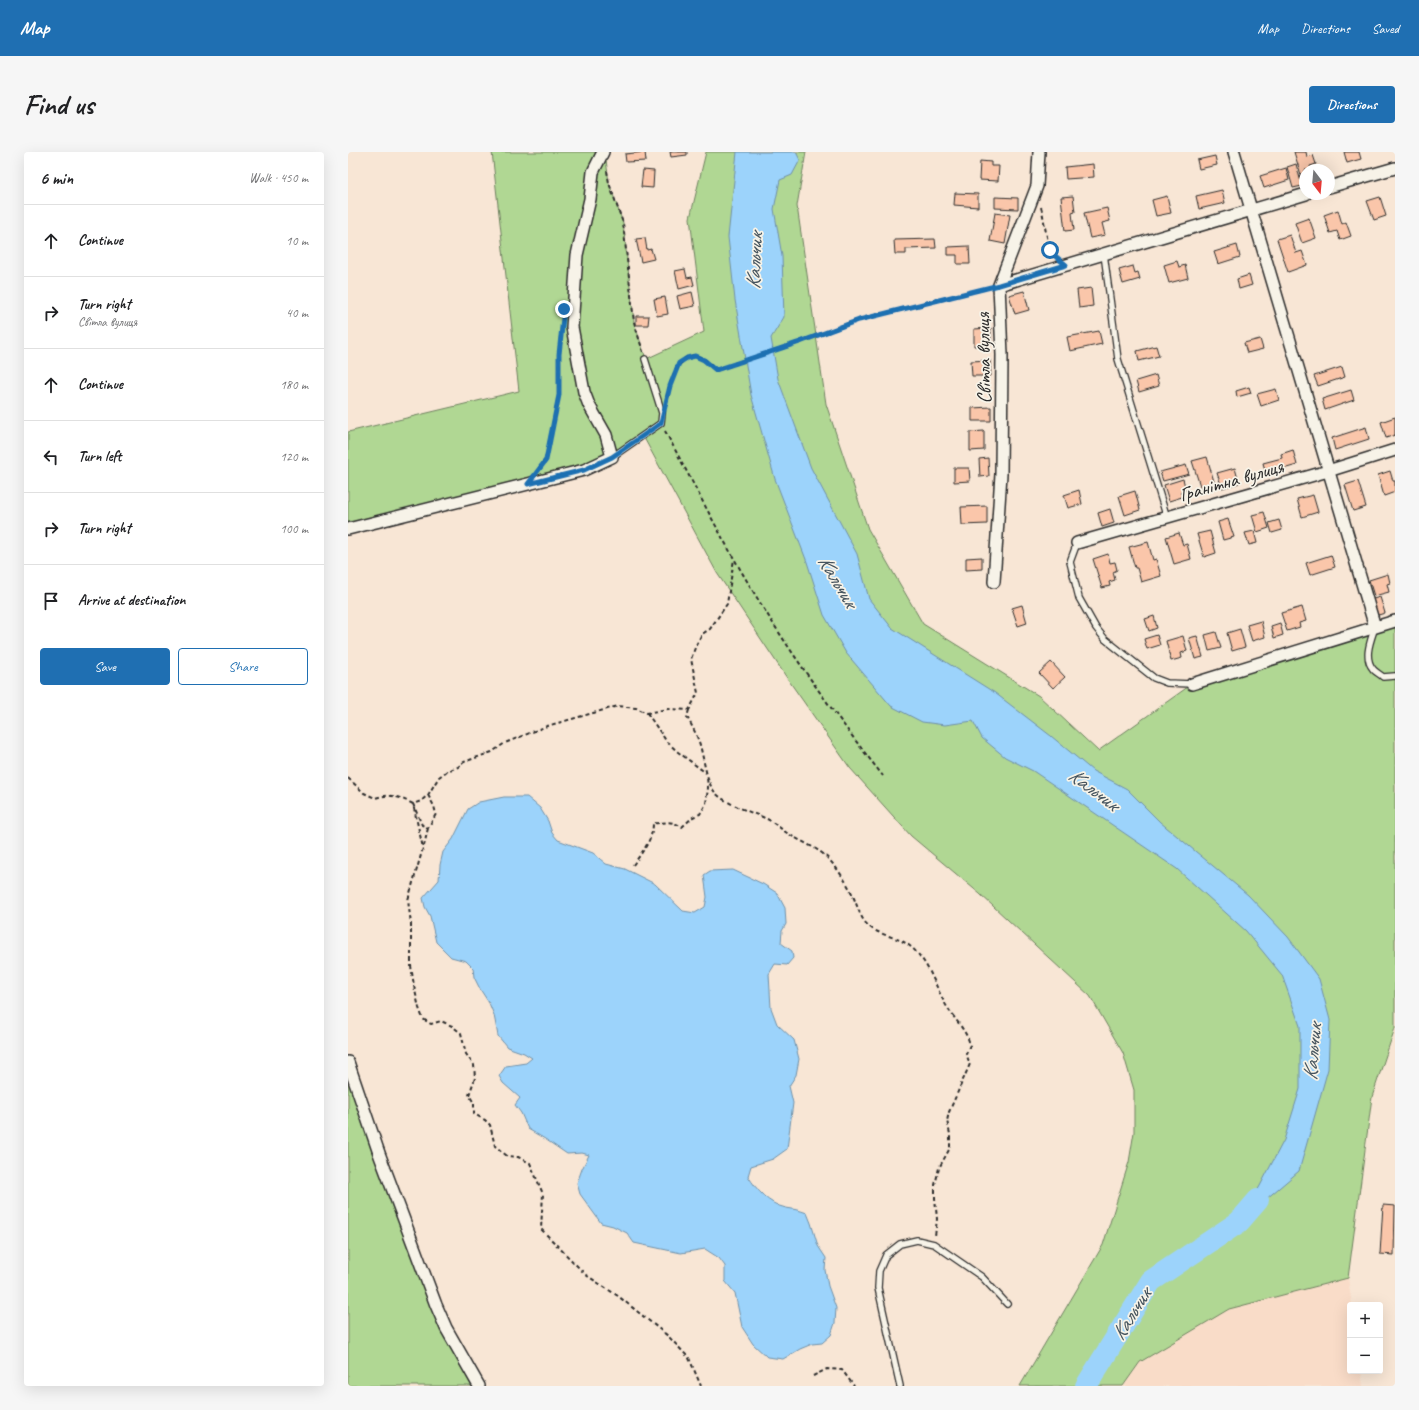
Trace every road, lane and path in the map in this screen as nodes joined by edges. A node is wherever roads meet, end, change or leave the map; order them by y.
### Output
1 (603, 152) edge
2 (1039, 152) edge
3 (1234, 152) edge
4 (1395, 168) edge
5 (608, 183) dead end
6 (1335, 185) edge
7 (1037, 186) junction
8 (1299, 196) edge
9 (1252, 210) junction
10 (1104, 254) junction
11 (1066, 265) junction
12 (999, 285) junction
13 (562, 332) dead end
14 (645, 359) joint
15 (662, 412) junction
16 (661, 423) junction
17 (1395, 450) edge
18 (612, 457) junction
19 (1328, 471) junction
20 (528, 484) junction
21 (1167, 518) junction
22 (348, 529) edge
23 (1076, 544) joint
24 (734, 559) junction
25 (994, 582) dead end
26 (1395, 621) edge
27 (1375, 627) junction
28 (1395, 676) edge
29 (1192, 684) joint
30 (689, 710) junction
31 (648, 713) junction
32 (707, 773) junction
33 (883, 776) dead end
34 (348, 778) edge
35 (428, 794) junction
36 (413, 804) junction
37 (428, 828) junction
38 (423, 848) junction
39 (633, 865) dead end
40 (348, 1062) edge
41 (934, 1244) junction
42 (1007, 1304) dead end
43 (813, 1376) dead end
44 (479, 1386) edge
45 (701, 1386) edge
46 (854, 1386) edge
47 (900, 1386) edge

1 - 18 street
2 - 7 street
3 - 9 street
4 - 6 street
5 - 14 path
7 - 11 path
7 - 12 street
8 - 9 street, Світла вулиця
9 - 10 street, Світла вулиця
9 - 19 street
10 - 11 street, Світла вулиця
10 - 21 lane
11 - 12 street, Світла вулиця
12 - 15 path
12 - 25 street, Світла вулиця
13 - 20 path
14 - 15 lane
15 - 16 lane
16 - 18 lane
16 - 24 path
17 - 19 street, Гранітна вулиця
18 - 20 street
19 - 21 street, Гранітна вулиця
19 - 27 street
20 - 22 street
21 - 23 street, Гранітна вулиця
23 - 29 lane
24 - 30 path
24 - 33 path
26 - 27 street
27 - 28 lane
27 - 29 street
30 - 31 path
30 - 32 path
31 - 32 path
31 - 35 path
32 - 39 path
32 - 41 path
34 - 36 path
35 - 36 path
35 - 37 path
36 - 37 path
36 - 38 path
37 - 38 path
38 - 45 path
40 - 44 street
41 - 42 lane
41 - 47 lane
43 - 46 path

